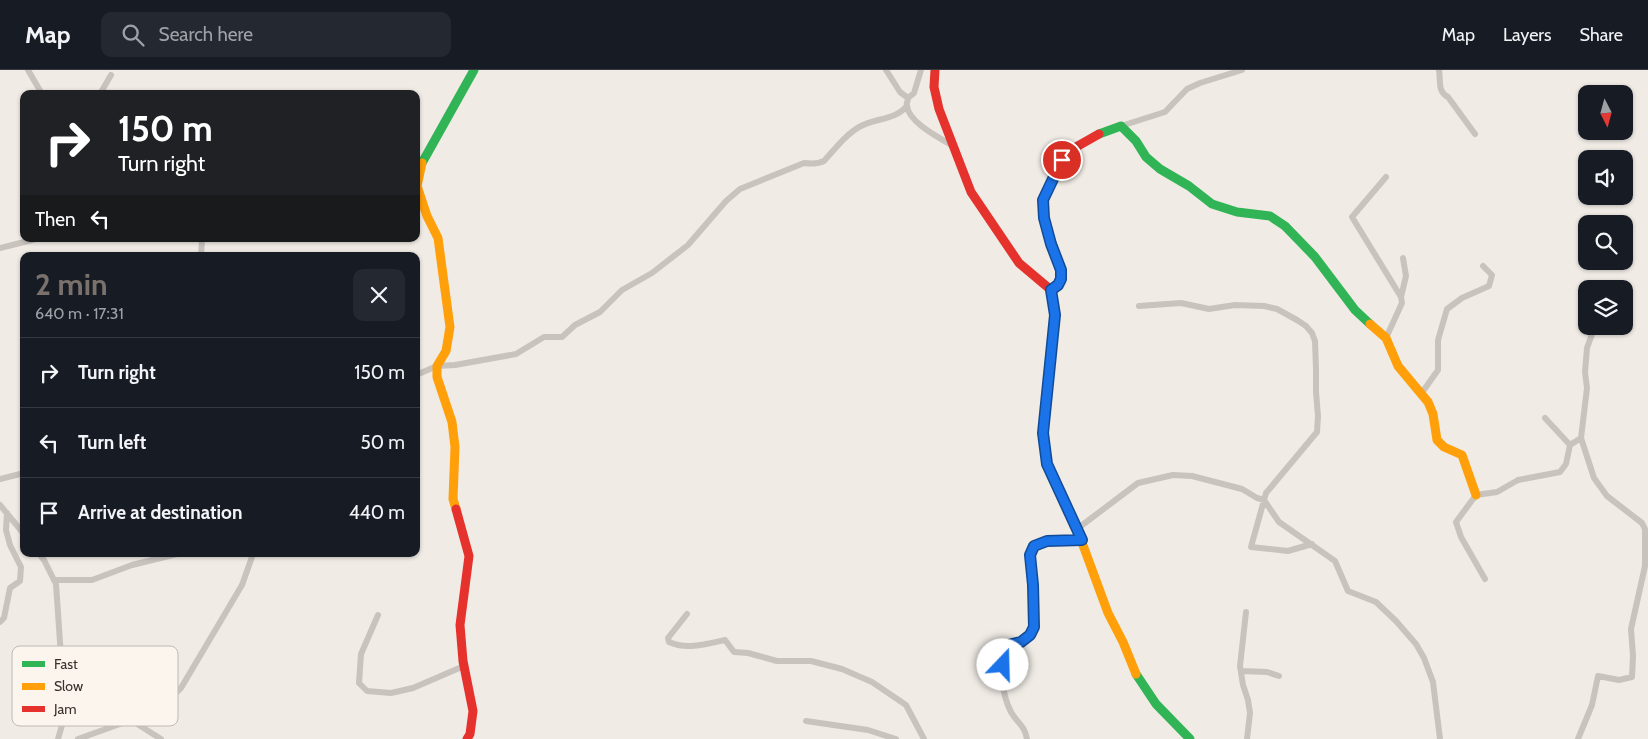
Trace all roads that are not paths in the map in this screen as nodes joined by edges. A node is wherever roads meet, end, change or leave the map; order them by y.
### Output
1 (28, 70) edge
2 (474, 70) edge
3 (886, 70) edge
4 (921, 70) edge
5 (934, 70) edge
6 (1242, 70) edge
7 (1439, 70) edge
8 (111, 75) dead end
9 (40, 90) edge
10 (102, 90) edge
11 (908, 98) junction
12 (907, 106) junction
13 (1121, 126) junction
14 (1475, 134) dead end
15 (954, 146) junction
16 (420, 172) edge
17 (1386, 177) dead end
18 (420, 195) edge
19 (24, 242) edge
20 (0, 248) edge
21 (1404, 258) dead end
22 (1483, 266) dead end
23 (1051, 290) junction
24 (1401, 297) junction
25 (1139, 306) dead end
26 (1592, 335) edge
27 (1386, 338) junction
28 (436, 366) junction
29 (420, 373) edge
30 (1421, 394) junction
31 (1545, 418) dead end
32 (1582, 438) junction
33 (1570, 445) junction
34 (20, 474) edge
35 (0, 479) edge
36 (1476, 495) junction
37 (1264, 500) junction
38 (0, 505) edge
39 (7, 513) junction
40 (20, 529) edge
41 (1077, 529) junction
42 (1082, 540) junction
43 (1312, 544) junction
44 (42, 557) edge
45 (165, 557) edge
46 (252, 557) edge
47 (1485, 579) dead end
48 (54, 580) junction
49 (1246, 612) dead end
50 (686, 614) dead end
51 (378, 616) dead end
52 (0, 622) edge
53 (60, 646) edge
54 (464, 666) junction
55 (1241, 671) junction
56 (1279, 676) dead end
57 (178, 691) edge
58 (806, 720) dead end
59 (62, 726) edge
60 (114, 726) edge
61 (140, 726) edge
62 (58, 739) edge
63 (78, 739) edge
64 (161, 739) edge
65 (467, 739) edge
66 (896, 739) edge
67 (924, 739) edge
68 (1027, 739) edge
69 (1190, 739) edge
70 (1247, 739) edge
71 (1440, 739) edge
72 (1578, 739) edge

1 - 9 street
2 - 16 street
3 - 11 street
4 - 11 street
5 - 15 street
6 - 13 street
7 - 14 street
8 - 10 street
11 - 12 street
12 - 15 street
12 - 28 street
13 - 23 street
13 - 27 street
15 - 23 street
17 - 24 street
18 - 28 street
19 - 20 street
21 - 24 street
22 - 30 street
23 - 41 street
24 - 27 street
25 - 37 street
26 - 32 street
27 - 30 street
28 - 29 street
28 - 54 street
30 - 36 street
31 - 33 street
32 - 33 street
32 - 72 street
33 - 36 street
34 - 35 street
36 - 47 street
37 - 41 street
37 - 43 street
37 - 43 street
38 - 39 street
39 - 40 street
39 - 52 street
41 - 42 street
42 - 68 street
42 - 69 street
43 - 71 street
44 - 48 street
45 - 48 street
46 - 57 street
48 - 53 street
49 - 55 street
50 - 67 street
51 - 54 street
54 - 65 street
55 - 56 street
55 - 70 street
58 - 66 street
59 - 62 street
60 - 63 street
61 - 64 street

